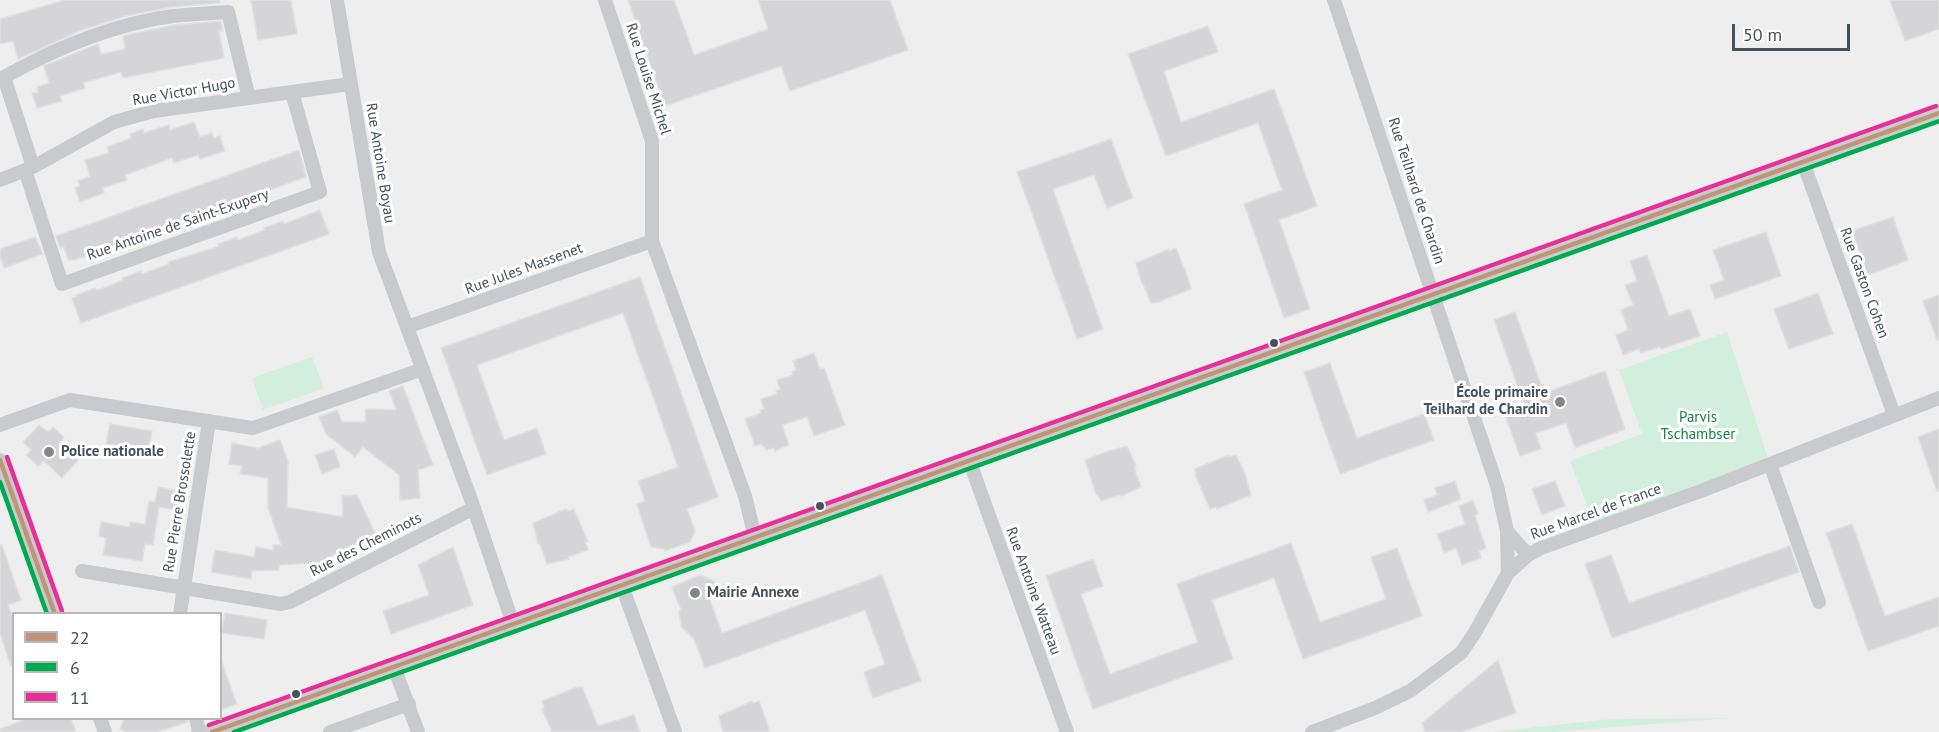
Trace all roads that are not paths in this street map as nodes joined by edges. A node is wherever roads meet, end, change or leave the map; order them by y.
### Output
1 (337, 0) edge
2 (605, 0) edge
3 (1334, 0) edge
4 (351, 84) junction
5 (292, 92) junction
6 (249, 98) junction
7 (1939, 113) edge
8 (1803, 162) junction
9 (29, 168) junction
10 (0, 180) edge
11 (652, 241) junction
12 (1432, 293) junction
13 (407, 327) junction
14 (423, 369) junction
15 (1939, 398) edge
16 (1893, 415) junction
17 (209, 421) junction
18 (0, 425) edge
19 (0, 459) edge
20 (969, 460) junction
21 (1770, 464) junction
22 (474, 508) junction
23 (1507, 531) junction
24 (755, 537) junction
25 (1528, 555) junction
26 (82, 571) dead end
27 (1508, 573) junction
28 (622, 586) junction
29 (183, 587) junction
30 (1819, 602) dead end
31 (272, 604) joint
32 (54, 612) edge
33 (180, 612) edge
34 (513, 624) junction
35 (394, 667) junction
36 (409, 704) junction
37 (212, 732) edge
38 (330, 732) edge
39 (418, 732) edge
40 (675, 732) edge
41 (1067, 732) edge
42 (1312, 732) edge

1 - 4 street, Rue Antoine Boyau
2 - 11 street, Rue Louise Michel
3 - 12 street, Rue Teilhard de Chardin
4 - 5 street, Rue Victor Hugo
4 - 13 street, Rue Antoine Boyau
5 - 6 street, Rue Victor Hugo
5 - 9 street, Rue Antoine de Saint-Exupery
6 - 9 street, Rue Victor Hugo
6 - 9 street
7 - 8 street
8 - 12 street
8 - 16 street, Rue Gaston Cohen
9 - 10 street, Rue Victor Hugo
11 - 13 street, Rue Jules Massenet
11 - 24 street
12 - 20 street
12 - 23 street, Rue Teilhard de Chardin
13 - 14 street
14 - 17 street
14 - 22 street
15 - 16 street
16 - 21 street
17 - 18 street, Rue Pierre Brossolette
17 - 29 street, Rue Pierre Brossolette
19 - 32 street
20 - 24 street
20 - 41 street, Rue Antoine Watteau
21 - 25 street, Rue Marcel de France
21 - 30 street
22 - 31 street, Rue des Cheminots
22 - 34 street
23 - 25 street, Rue Teilhard de Chardin
23 - 27 street, Rue Teilhard de Chardin
24 - 28 street
25 - 27 street, Rue Marcel de France
26 - 29 street, Rue Pierre Brossolette
27 - 42 street
28 - 34 street
28 - 40 street
29 - 31 street, Rue Pierre Brossolette
29 - 33 street, Rue Pierre Brossolette
34 - 35 street
35 - 36 street
35 - 37 street
36 - 38 street
36 - 39 street

